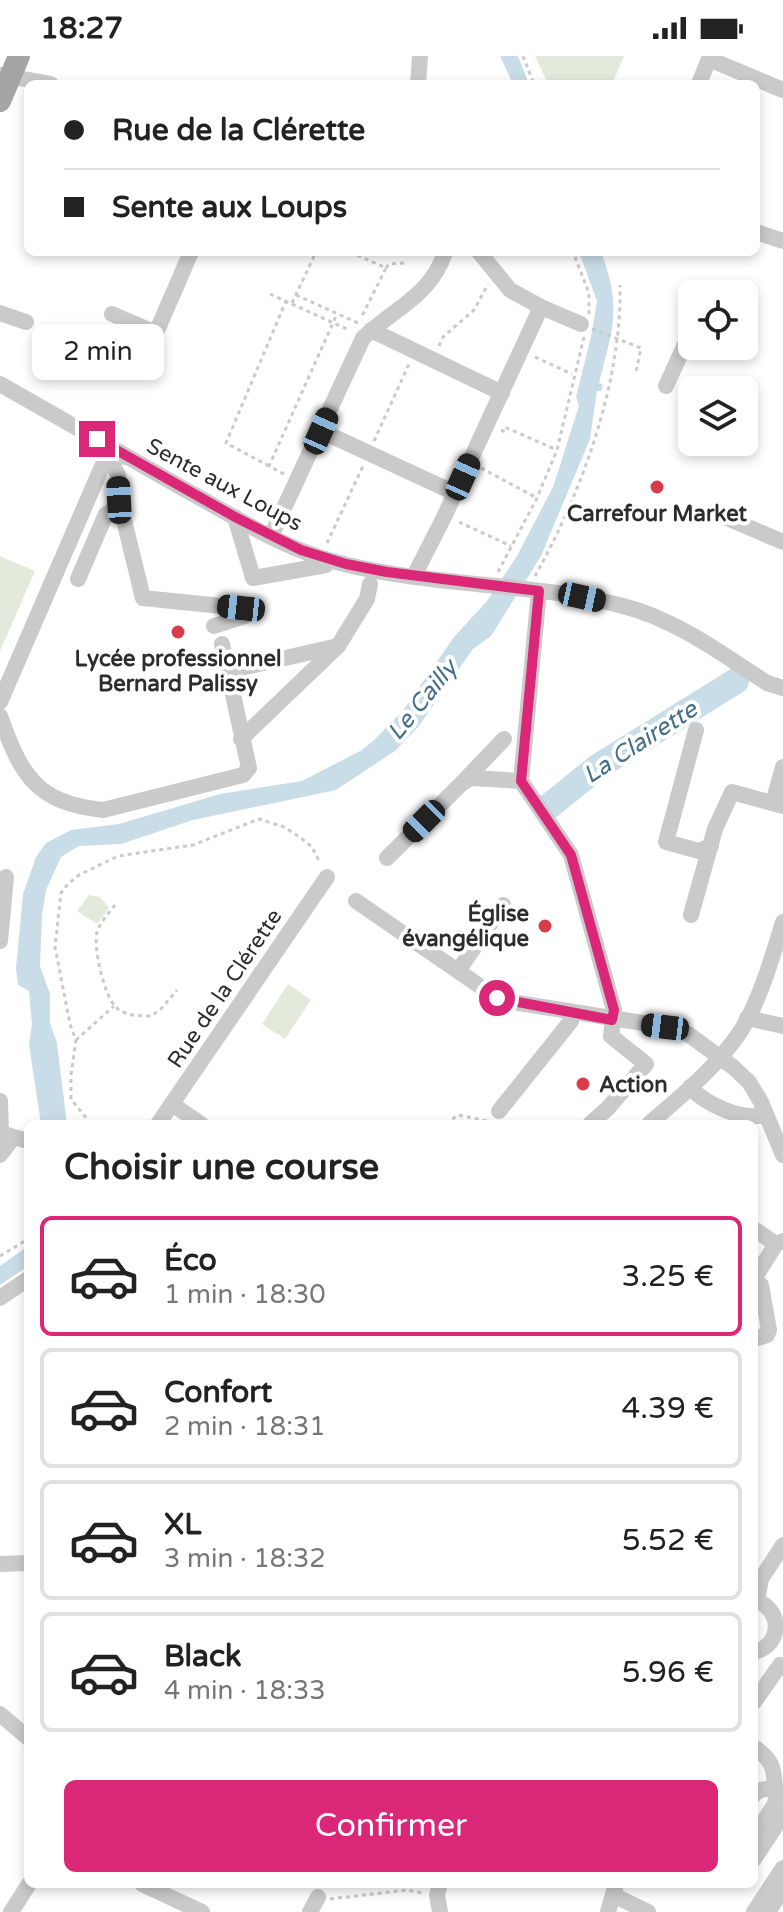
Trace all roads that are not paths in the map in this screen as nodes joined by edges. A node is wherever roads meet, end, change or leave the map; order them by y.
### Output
1 (420, 56) edge
2 (710, 58) edge
3 (7, 69) edge
4 (39, 80) edge
5 (418, 80) edge
6 (701, 80) edge
7 (783, 90) edge
8 (0, 101) edge
9 (760, 233) edge
10 (783, 241) edge
11 (189, 256) edge
12 (443, 256) edge
13 (482, 256) edge
14 (541, 307) junction
15 (0, 313) edge
16 (112, 314) dead end
17 (26, 322) dead end
18 (587, 324) road end
19 (363, 326) junction
20 (678, 360) edge
21 (0, 384) edge
22 (666, 386) dead end
23 (502, 393) junction
24 (321, 431) junction
25 (107, 455) junction
26 (128, 457) junction
27 (455, 493) junction
28 (119, 500) junction
29 (235, 517) junction
30 (727, 518) dead end
31 (271, 536) junction
32 (783, 542) edge
33 (301, 550) junction
34 (414, 576) junction
35 (78, 579) dead end
36 (370, 584) dead end
37 (532, 591) junction
38 (214, 626) dead end
39 (222, 644) dead end
40 (338, 646) junction
41 (228, 671) junction
42 (783, 688) edge
43 (0, 702) edge
44 (0, 716) edge
45 (696, 730) dead end
46 (241, 739) junction
47 (504, 739) dead end
48 (783, 767) edge
49 (521, 781) junction
50 (461, 784) junction
51 (778, 805) edge
52 (711, 846) junction
53 (387, 858) dead end
54 (323, 870) road end
55 (6, 877) dead end
56 (356, 901) dead end
57 (503, 905) dead end
58 (691, 915) dead end
59 (783, 922) edge
60 (0, 941) edge
61 (458, 971) junction
62 (573, 1013) junction
63 (612, 1020) junction
64 (744, 1024) junction
65 (783, 1026) edge
66 (720, 1058) junction
67 (690, 1087) junction
68 (0, 1101) edge
69 (172, 1104) junction
70 (766, 1115) junction
71 (497, 1118) edge
72 (161, 1120) edge
73 (195, 1120) edge
74 (594, 1120) edge
75 (653, 1120) edge
76 (10, 1136) edge
77 (0, 1155) edge
78 (783, 1155) edge
79 (758, 1231) edge
80 (780, 1242) edge
81 (758, 1273) edge
82 (24, 1282) edge
83 (758, 1282) edge
84 (0, 1298) edge
85 (758, 1338) edge
86 (783, 1545) edge
87 (24, 1563) edge
88 (0, 1564) edge
89 (758, 1590) edge
90 (758, 1602) edge
91 (771, 1645) junction
92 (758, 1650) edge
93 (782, 1667) edge
94 (758, 1696) edge
95 (0, 1714) edge
96 (24, 1735) edge
97 (758, 1750) edge
98 (758, 1793) edge
99 (778, 1795) edge
100 (783, 1815) edge
101 (758, 1831) edge
102 (758, 1853) edge
103 (783, 1868) edge
104 (26, 1888) edge
105 (150, 1888) edge
106 (783, 1889) edge
107 (612, 1897) edge
108 (198, 1911) edge
109 (11, 1912) edge
110 (648, 1912) edge
111 (754, 1912) edge
112 (768, 1912) edge

1 - 5 street
2 - 6 street
2 - 7 street
3 - 4 street
3 - 8 main road
9 - 10 street
11 - 16 street
12 - 19 street
13 - 14 street
14 - 18 street
14 - 23 street
15 - 17 street
19 - 23 street
19 - 24 street
20 - 22 street
21 - 26 street, Sente aux Loups
23 - 27 street
24 - 27 street
24 - 31 street
25 - 26 street
25 - 28 street
25 - 43 street
26 - 29 street, Sente aux Loups
27 - 34 street
28 - 35 street
28 - 38 street
29 - 31 street, Sente aux Loups
29 - 33 street
30 - 32 street
31 - 33 street, Sente aux Loups
33 - 34 street, Sente aux Loups
34 - 37 street, Sente aux Loups
36 - 40 street
37 - 42 street, Sente aux Loups
37 - 49 street
39 - 41 street
40 - 41 street
40 - 46 street
41 - 46 street
44 - 46 street
45 - 52 street
47 - 50 street
48 - 51 street
49 - 50 street
49 - 63 street
50 - 53 street
51 - 52 street
52 - 58 street
54 - 69 street, Rue de la Clérette
55 - 60 street
56 - 61 street
57 - 61 street
59 - 64 street
61 - 62 street
62 - 63 street
62 - 71 street
63 - 66 street
63 - 74 street
64 - 65 street
64 - 66 street
66 - 67 street
66 - 70 street
67 - 70 street
67 - 75 street
68 - 76 street
69 - 72 street, Rue de la Clérette
69 - 73 street
70 - 78 street
76 - 77 street
79 - 80 street
80 - 81 street
82 - 84 street
83 - 85 street
86 - 89 street
87 - 88 street
90 - 91 street
91 - 92 street
91 - 93 street
93 - 94 street
95 - 96 street
97 - 99 street
98 - 99 street
99 - 101 street
100 - 102 street
103 - 111 street
104 - 109 street
105 - 108 street
106 - 112 street
107 - 110 street

